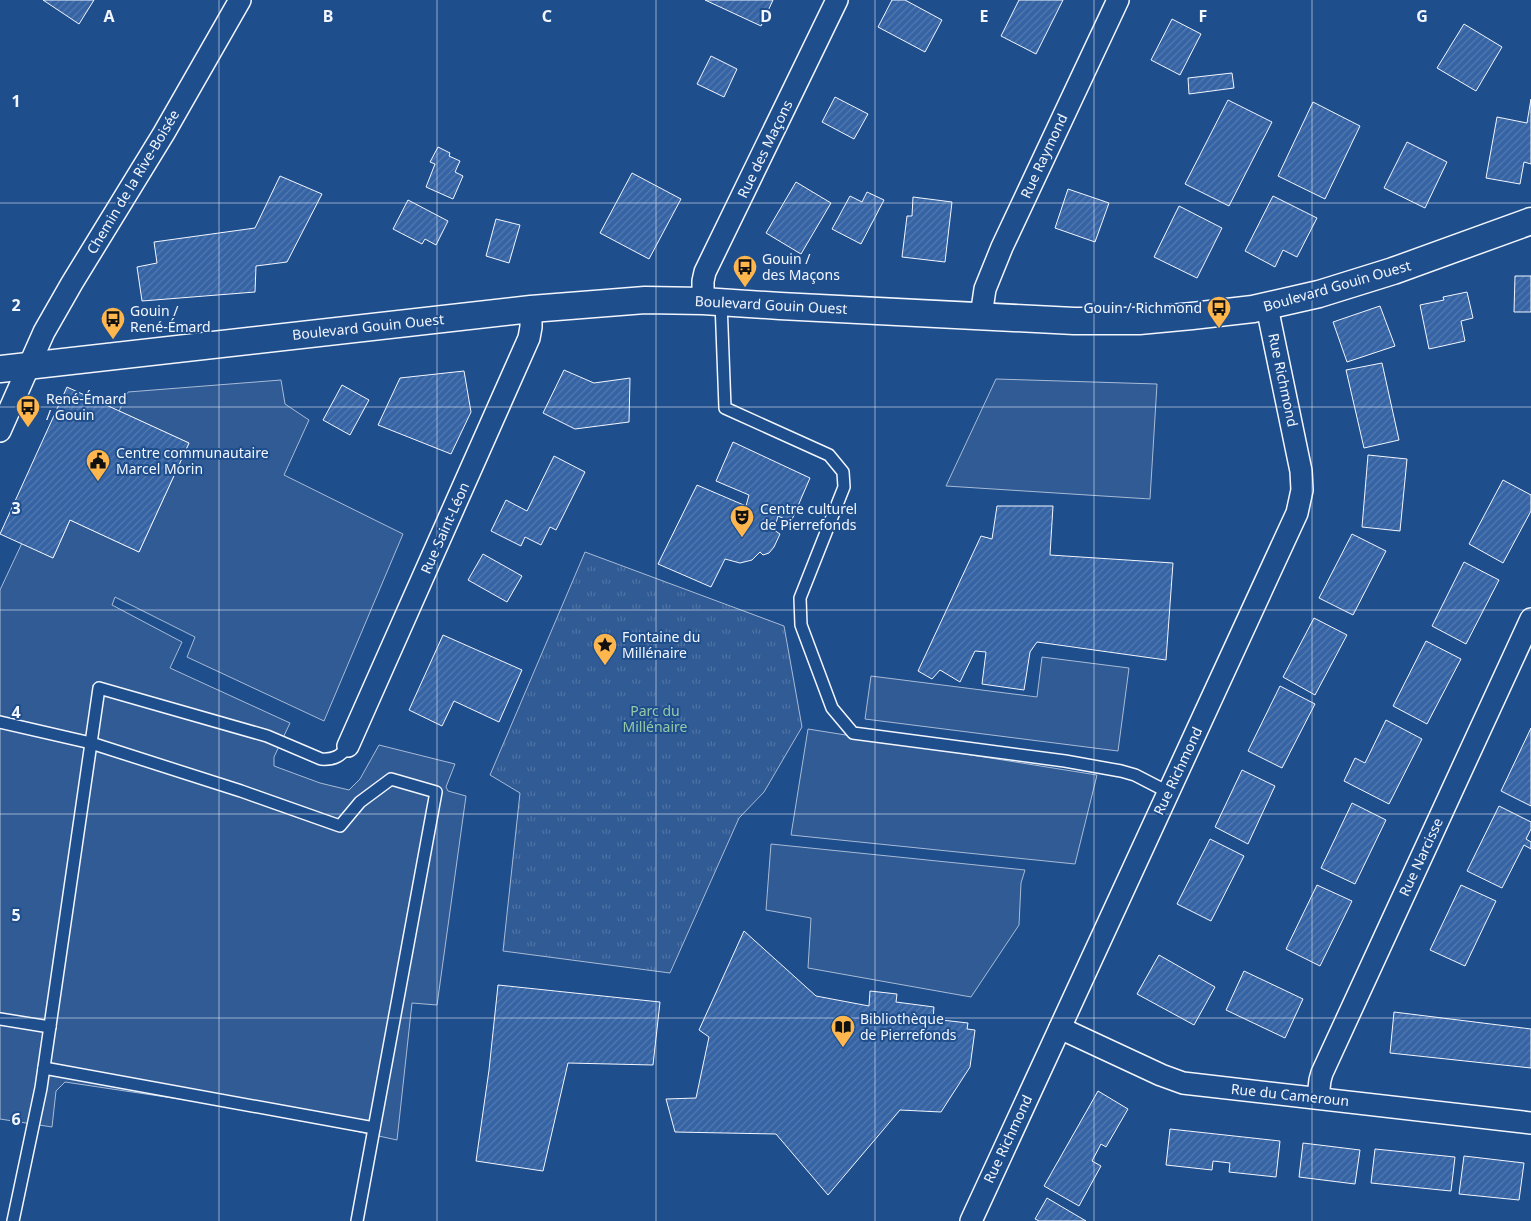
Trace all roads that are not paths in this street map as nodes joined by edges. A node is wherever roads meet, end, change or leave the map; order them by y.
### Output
1 (240, 0) edge
2 (836, 0) edge
3 (1118, 0) edge
4 (1531, 221) edge
5 (712, 301) junction
6 (1267, 307) junction
7 (532, 309) junction
8 (981, 316) junction
9 (29, 366) junction
10 (0, 369) edge
11 (0, 431) edge
12 (1531, 619) edge
13 (0, 722) edge
14 (90, 743) junction
15 (348, 746) joint
16 (1168, 792) junction
17 (0, 1019) edge
18 (50, 1028) junction
19 (1060, 1028) junction
20 (44, 1068) junction
21 (1318, 1097) junction
22 (1531, 1122) edge
23 (374, 1128) junction
24 (13, 1221) edge
25 (357, 1221) edge
26 (971, 1221) edge

1 - 9 street, Chemin de la Rive-Boisée
2 - 5 street, Rue des Maçons
3 - 8 street, Rue Raymond
4 - 6 street, Boulevard Gouin Ouest
5 - 7 street, Boulevard Gouin Ouest
5 - 8 street, Boulevard Gouin Ouest
5 - 16 lane
6 - 8 street, Boulevard Gouin Ouest
6 - 16 street, Rue Richmond
7 - 9 street, Boulevard Gouin Ouest
7 - 15 street, Rue Saint-Léon
9 - 10 street, Boulevard Gouin Ouest
9 - 11 street, Chemin de la Rive-Boisée
12 - 21 street, Rue Narcisse
13 - 14 lane
14 - 15 lane
14 - 18 lane
14 - 23 lane
16 - 19 street, Rue Richmond
17 - 18 lane
18 - 20 lane
19 - 21 street, Rue du Cameroun
19 - 26 street, Rue Richmond
20 - 23 lane
20 - 24 lane
21 - 22 street, Rue du Cameroun
23 - 25 lane

